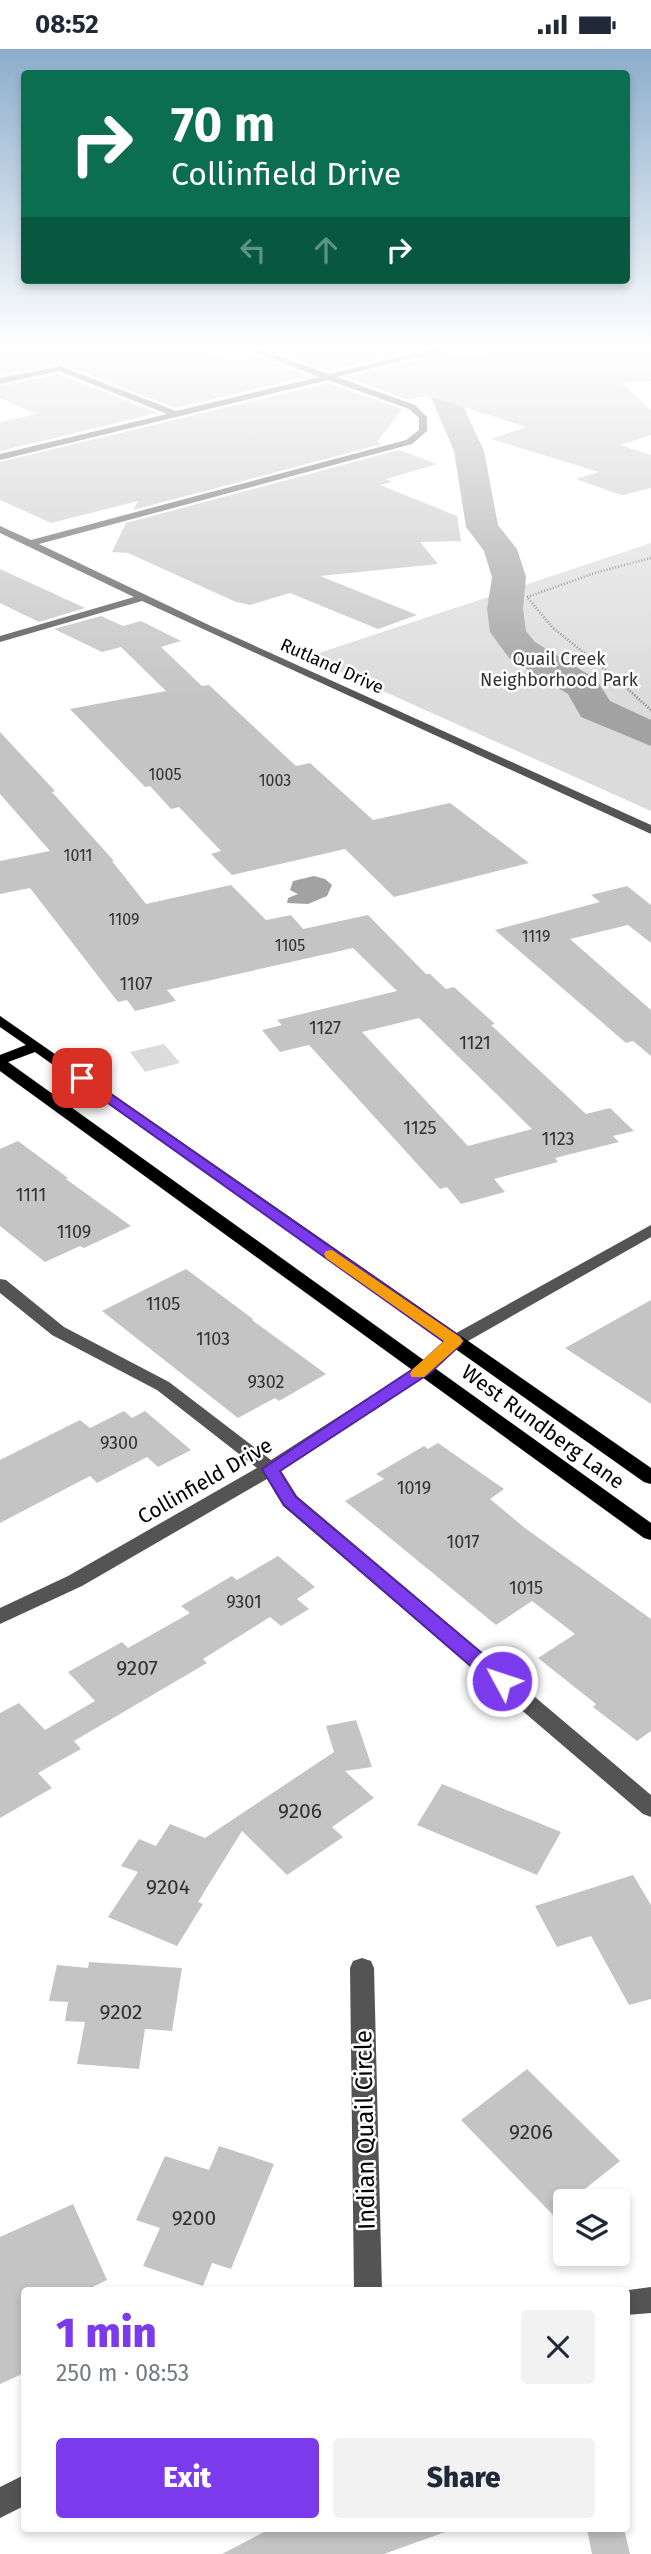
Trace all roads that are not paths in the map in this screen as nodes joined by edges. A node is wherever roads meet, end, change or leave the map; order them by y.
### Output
1 (328, 464) edge
2 (0, 529) edge
3 (32, 544) junction
4 (145, 597) junction
5 (0, 639) edge
6 (651, 830) edge
7 (0, 1020) edge
8 (37, 1046) junction
9 (0, 1062) edge
10 (651, 1230) edge
11 (0, 1284) edge
12 (454, 1341) junction
13 (425, 1369) junction
14 (270, 1469) junction
15 (651, 1477) edge
16 (651, 1533) edge
17 (0, 1617) edge
18 (651, 1808) edge
19 (362, 1968) dead end
20 (368, 2287) edge
21 (651, 2300) edge
22 (630, 2302) edge
23 (21, 2492) edge
24 (0, 2503) edge

1 - 3 street
2 - 3 street, Rutland Drive
3 - 4 street, Rutland Drive
4 - 5 street
4 - 6 street, Rutland Drive
7 - 8 main road, West Rundberg Lane
8 - 9 main road
8 - 12 main road, West Rundberg Lane
9 - 13 main road, West Rundberg Lane
10 - 12 street, Collinfield Drive
11 - 14 street
12 - 13 street, Collinfield Drive
12 - 15 main road, West Rundberg Lane
13 - 14 street, Collinfield Drive
13 - 16 main road, West Rundberg Lane
14 - 17 street, Collinfield Drive
14 - 18 street
19 - 20 street, Indian Quail Circle
21 - 22 street
23 - 24 street

